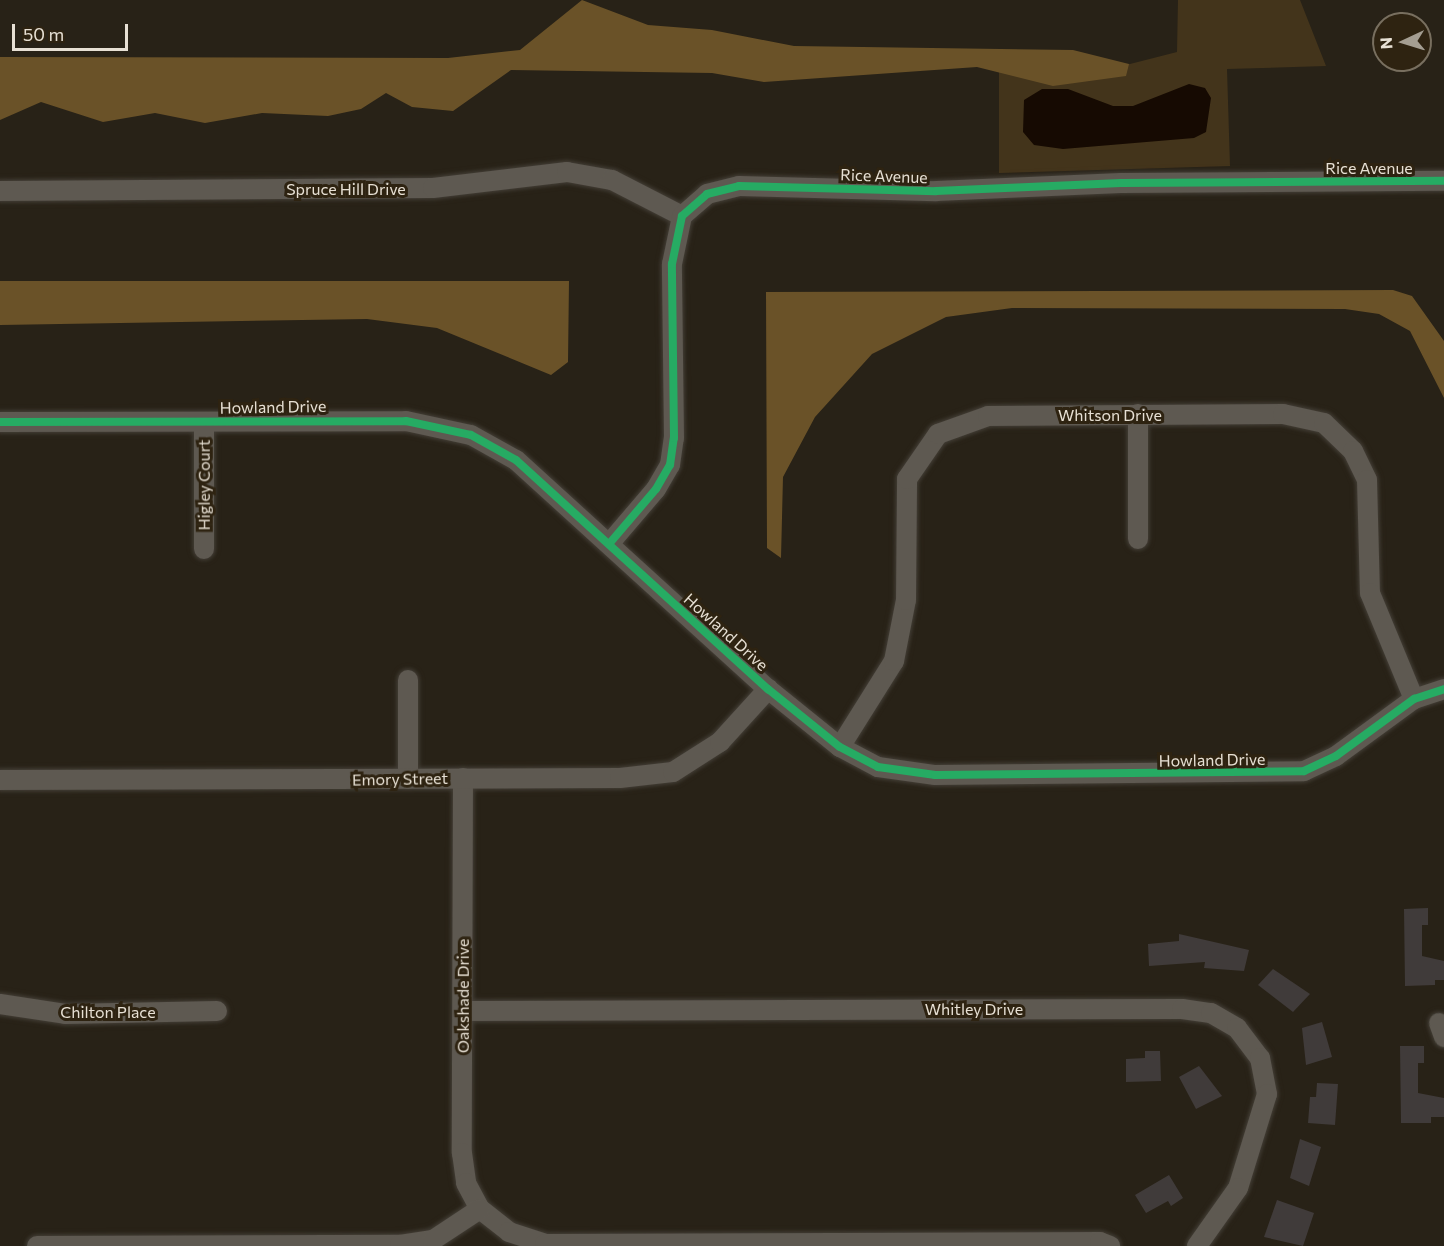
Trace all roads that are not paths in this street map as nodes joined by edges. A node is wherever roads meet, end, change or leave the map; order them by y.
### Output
1 (1444, 181) edge
2 (0, 191) edge
3 (682, 216) junction
4 (1138, 414) junction
5 (0, 422) edge
6 (204, 422) junction
7 (1138, 539) dead end
8 (609, 544) junction
9 (204, 549) dead end
10 (408, 680) dead end
11 (768, 689) junction
12 (1444, 689) edge
13 (1414, 699) junction
14 (840, 747) junction
15 (463, 778) junction
16 (408, 779) junction
17 (0, 780) edge
18 (0, 1004) edge
19 (217, 1011) dead end
20 (463, 1011) junction
21 (480, 1209) junction
22 (37, 1246) edge
23 (1110, 1246) edge
24 (1197, 1246) edge

1 - 3 street, Rice Avenue
2 - 3 street, Spruce Hill Drive
3 - 8 street
4 - 7 street
4 - 13 street, Whitson Drive
4 - 14 street, Whitson Drive
5 - 6 street, Howland Drive
6 - 8 street, Howland Drive
6 - 9 street, Higley Court
8 - 11 street, Howland Drive
10 - 16 street
11 - 14 street, Howland Drive
11 - 15 street, Emory Street
12 - 13 street, Howland Drive
13 - 14 street, Howland Drive
15 - 16 street, Emory Street
15 - 20 street, Oakshade Drive
16 - 17 street, Emory Street
18 - 19 street, Chilton Place
20 - 21 street, Oakshade Drive
20 - 24 street, Whitley Drive
21 - 22 street
21 - 23 street

